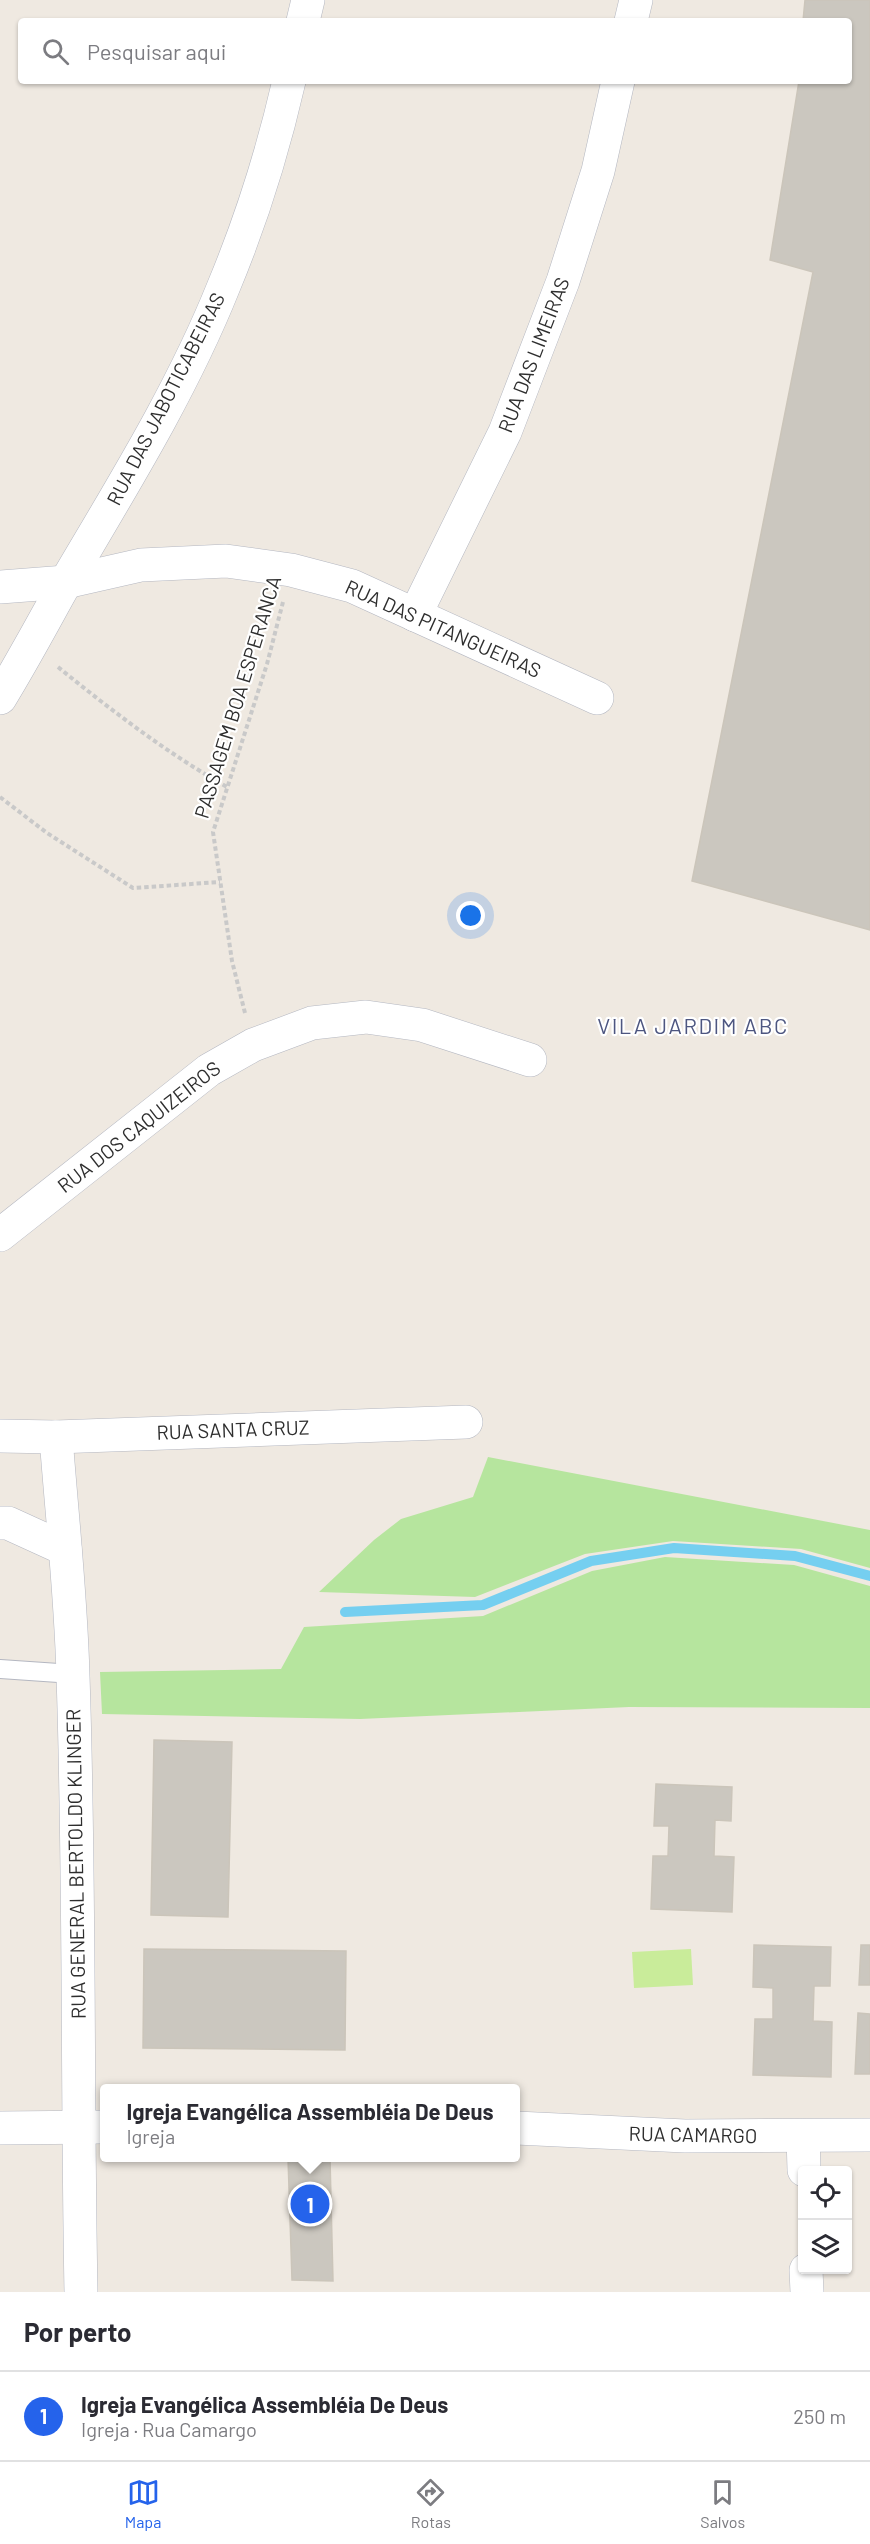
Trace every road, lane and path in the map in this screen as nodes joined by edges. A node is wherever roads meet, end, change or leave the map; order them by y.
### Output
1 (308, 0) edge
2 (636, 0) edge
3 (304, 18) edge
4 (632, 18) edge
5 (288, 84) edge
6 (617, 84) edge
7 (291, 570) junction
8 (66, 582) junction
9 (0, 587) edge
10 (415, 615) junction
11 (32, 645) junction
12 (0, 698) edge
13 (597, 698) dead end
14 (227, 787) junction
15 (0, 797) edge
16 (220, 882) junction
17 (254, 1045) junction
18 (530, 1060) dead end
19 (0, 1235) edge
20 (466, 1422) dead end
21 (0, 1436) edge
22 (56, 1437) junction
23 (0, 1523) edge
24 (65, 1549) junction
25 (0, 1669) edge
26 (73, 1674) junction
27 (91, 2127) edge
28 (0, 2128) edge
29 (520, 2128) edge
30 (870, 2135) edge
31 (803, 2136) junction
32 (804, 2166) edge
33 (806, 2274) edge
34 (81, 2292) edge
35 (807, 2292) edge

1 - 3 street
2 - 4 street
5 - 8 street, RUA DAS JABOTICABEIRAS
6 - 10 street, RUA DAS LIMEIRAS
7 - 8 street, RUA DAS PITANGUEIRAS
7 - 10 street, RUA DAS PITANGUEIRAS
7 - 14 path, PASSAGEM BOA ESPERANCA
8 - 9 street, RUA DAS PITANGUEIRAS
8 - 11 street, RUA DAS JABOTICABEIRAS
10 - 13 street, RUA DAS PITANGUEIRAS
11 - 12 street, RUA DAS JABOTICABEIRAS
11 - 14 path
14 - 16 path, PASSAGEM BOA ESPERANCA
15 - 16 path
16 - 17 path, PASSAGEM BOA ESPERANCA
17 - 18 street, RUA DOS CAQUIZEIROS
17 - 19 street, RUA DOS CAQUIZEIROS
20 - 22 street, RUA SANTA CRUZ
21 - 22 street, RUA SANTA CRUZ
22 - 24 street, RUA GENERAL BERTOLDO KLINGER
23 - 24 street
24 - 26 street, RUA GENERAL BERTOLDO KLINGER
25 - 26 lane
26 - 27 street, RUA GENERAL BERTOLDO KLINGER
27 - 28 street
27 - 34 street, RUA GENERAL BERTOLDO KLINGER
29 - 31 street, RUA CAMARGO
30 - 31 street, RUA CAMARGO
31 - 32 street
33 - 35 street

